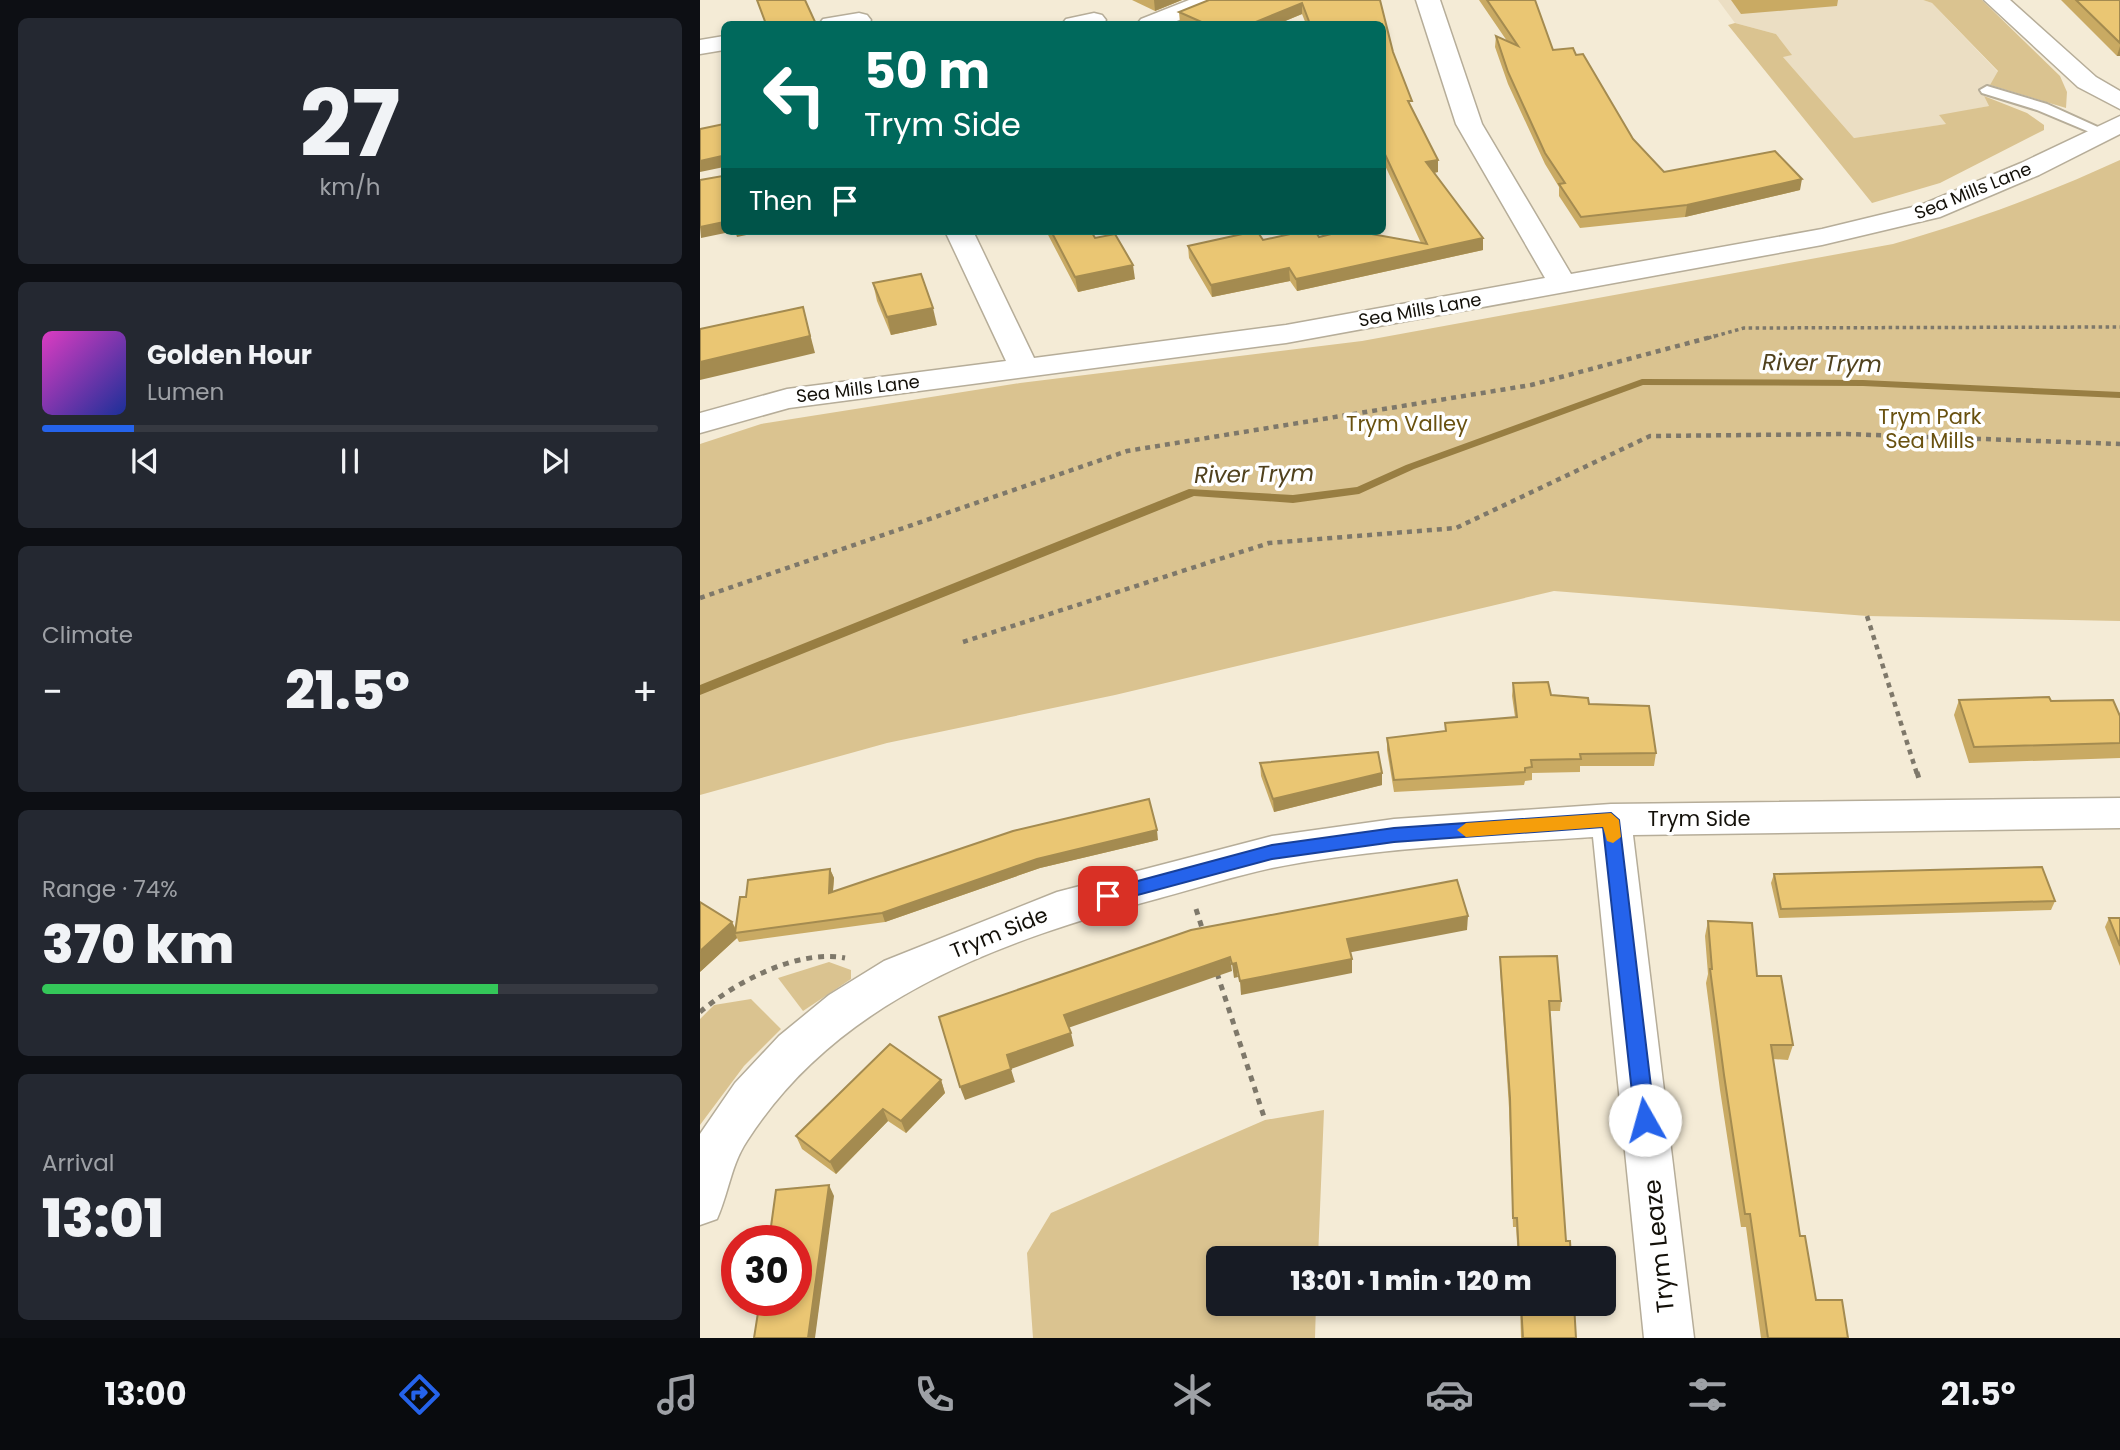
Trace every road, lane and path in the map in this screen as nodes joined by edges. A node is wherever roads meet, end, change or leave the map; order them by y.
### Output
1 (1210, 0) edge
2 (1428, 0) edge
3 (1996, 0) edge
4 (857, 15) edge
5 (1156, 15) edge
6 (840, 21) edge
7 (2087, 82) junction
8 (1987, 90) dead end
9 (2120, 101) edge
10 (2111, 129) edge
11 (961, 235) edge
12 (1563, 284) junction
13 (2120, 327) edge
14 (1024, 368) junction
15 (700, 423) edge
16 (2120, 444) edge
17 (700, 598) edge
18 (1867, 616) dead end
19 (963, 642) dead end
20 (2120, 813) edge
21 (1930, 817) junction
22 (1611, 820) junction
23 (1183, 876) junction
24 (1204, 933) edge
25 (1216, 971) edge
26 (876, 986) junction
27 (700, 1012) edge
28 (1265, 1120) dead end
29 (700, 1203) edge
30 (1669, 1338) edge

1 - 5 street
2 - 12 street
3 - 7 street
4 - 6 street
7 - 9 street
7 - 10 street
8 - 10 lane
10 - 12 street, Sea Mills Lane
11 - 14 street
12 - 14 street, Sea Mills Lane
13 - 17 path
14 - 15 street, Sea Mills Lane
16 - 19 path
18 - 21 path
20 - 21 street, Trym Side
21 - 22 street, Trym Side
22 - 23 street, Trym Side
22 - 30 street, Trym Leaze
23 - 24 path
23 - 26 street, Trym Side
25 - 28 path
26 - 27 path
26 - 29 street, Trym Side

